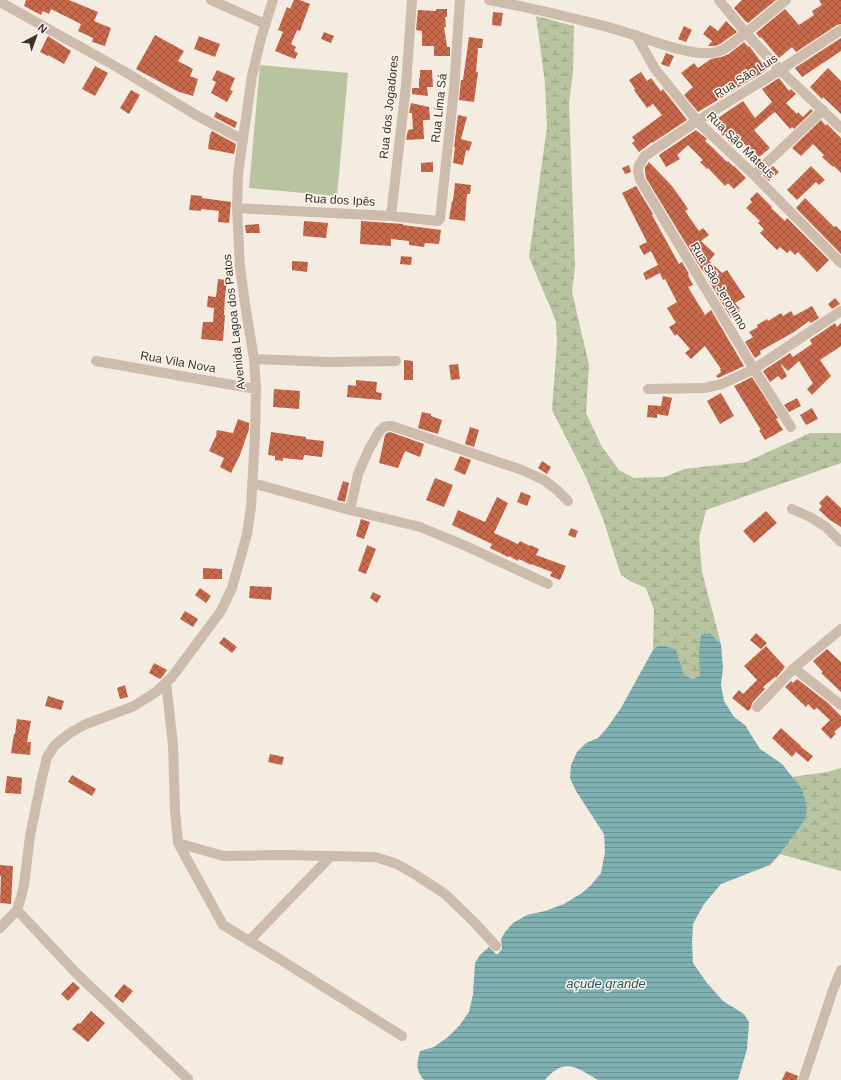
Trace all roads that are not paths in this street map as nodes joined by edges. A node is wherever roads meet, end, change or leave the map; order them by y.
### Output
1 (211, 0) edge
2 (273, 0) edge
3 (412, 0) edge
4 (460, 0) edge
5 (490, 0) edge
6 (719, 0) edge
7 (786, 0) edge
8 (0, 2) edge
9 (265, 24) junction
10 (841, 30) edge
11 (746, 33) junction
12 (636, 35) junction
13 (780, 70) junction
14 (823, 110) junction
15 (698, 121) junction
16 (841, 128) edge
17 (243, 140) junction
18 (645, 156) joint
19 (754, 175) junction
20 (237, 208) junction
21 (391, 216) junction
22 (440, 219) joint
23 (841, 263) edge
24 (841, 311) edge
25 (254, 358) junction
26 (96, 361) dead end
27 (396, 361) dead end
28 (754, 369) junction
29 (256, 389) junction
30 (648, 389) dead end
31 (791, 428) dead end
32 (252, 483) junction
33 (568, 501) dead end
34 (350, 510) junction
35 (792, 510) dead end
36 (841, 542) edge
37 (548, 584) dead end
38 (841, 629) edge
39 (794, 668) junction
40 (166, 682) junction
41 (841, 705) edge
42 (757, 707) dead end
43 (178, 843) junction
44 (330, 857) junction
45 (16, 910) junction
46 (0, 928) edge
47 (249, 941) junction
48 (496, 946) dead end
49 (841, 970) edge
50 (402, 1036) dead end
51 (188, 1079) dead end
52 (803, 1080) edge

1 - 9 street
2 - 9 street, Avenida Lagoa dos Patos
3 - 21 street, Rua dos Jogadores
4 - 22 street, Rua Lima Sá
5 - 12 street
6 - 11 street
7 - 11 street
8 - 17 street
9 - 17 street, Avenida Lagoa dos Patos
10 - 13 street, Rua São Luis
11 - 12 street
11 - 13 street
12 - 15 street, Rua São Mateus
13 - 14 street
13 - 15 street, Rua São Luis
14 - 16 street
14 - 19 street
15 - 18 street, Rua São Luis
15 - 19 street, Rua São Mateus
17 - 20 street, Avenida Lagoa dos Patos
18 - 28 street, Rua São Jeronimo
19 - 23 street, Rua São Mateus
20 - 21 street, Rua dos Ipês
20 - 25 street, Avenida Lagoa dos Patos
21 - 22 street, Rua dos Ipês
24 - 28 street
25 - 27 street
25 - 29 street, Avenida Lagoa dos Patos
26 - 29 street, Rua Vila Nova
28 - 30 street
28 - 31 street, Rua São Jeronimo
29 - 32 street, Avenida Lagoa dos Patos
32 - 34 street
32 - 40 street, Avenida Lagoa dos Patos
33 - 34 street
34 - 37 street
35 - 36 street
38 - 39 street
39 - 41 street
39 - 42 street
40 - 43 street
40 - 45 street, Avenida Lagoa dos Patos
43 - 44 street
43 - 47 street
44 - 47 street
44 - 48 street
45 - 46 street, Avenida Lagoa dos Patos
45 - 51 street
47 - 50 street
49 - 52 street

